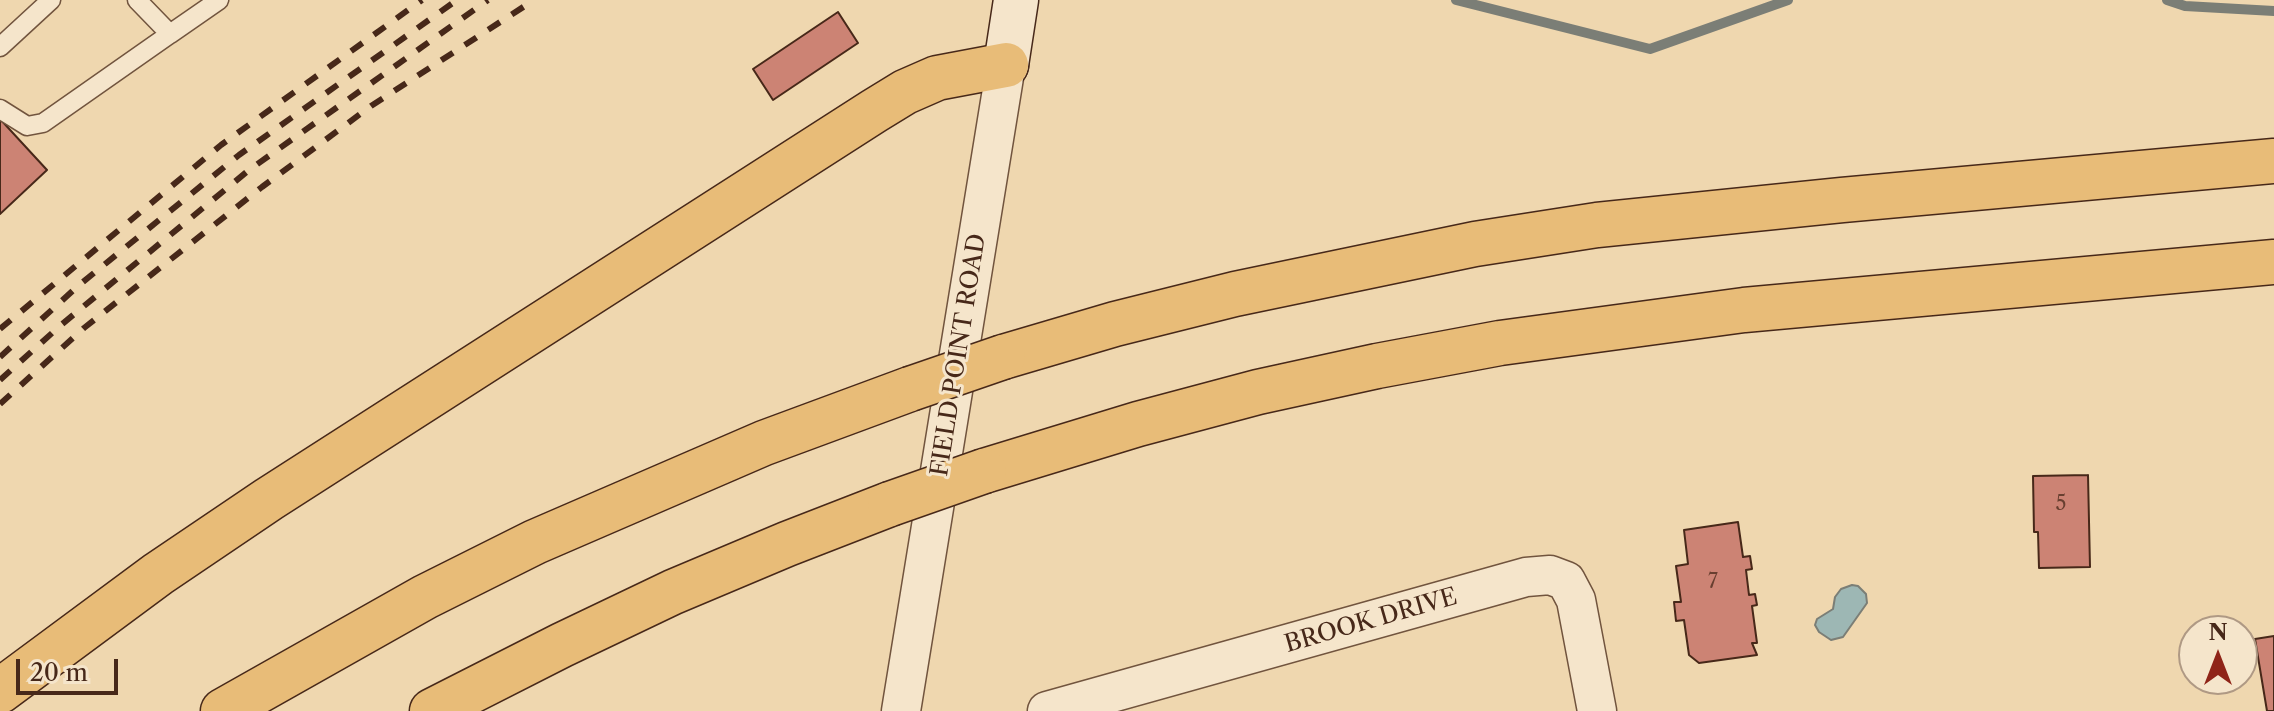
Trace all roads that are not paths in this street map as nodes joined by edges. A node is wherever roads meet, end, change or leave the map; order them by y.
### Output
1 (51, 0) edge
2 (137, 0) edge
3 (219, 0) edge
4 (1016, 0) edge
5 (170, 34) junction
6 (0, 47) edge
7 (1006, 65) junction
8 (0, 109) edge
9 (2274, 141) edge
10 (2274, 161) edge
11 (1965, 189) junction
12 (2274, 262) edge
13 (2274, 275) edge
14 (2110, 277) junction
15 (0, 691) edge
16 (223, 711) edge
17 (432, 711) edge
18 (901, 711) edge
19 (1047, 711) edge
20 (1597, 711) edge

1 - 6 lane
2 - 5 lane
3 - 5 lane
4 - 7 main road, FIELD POINT ROAD
5 - 8 lane
7 - 15 highway
7 - 18 street, FIELD POINT ROAD
9 - 11 highway
10 - 11 highway
11 - 16 highway, bridge
12 - 14 highway
13 - 14 highway
14 - 17 highway, bridge
19 - 20 street, BROOK DRIVE

